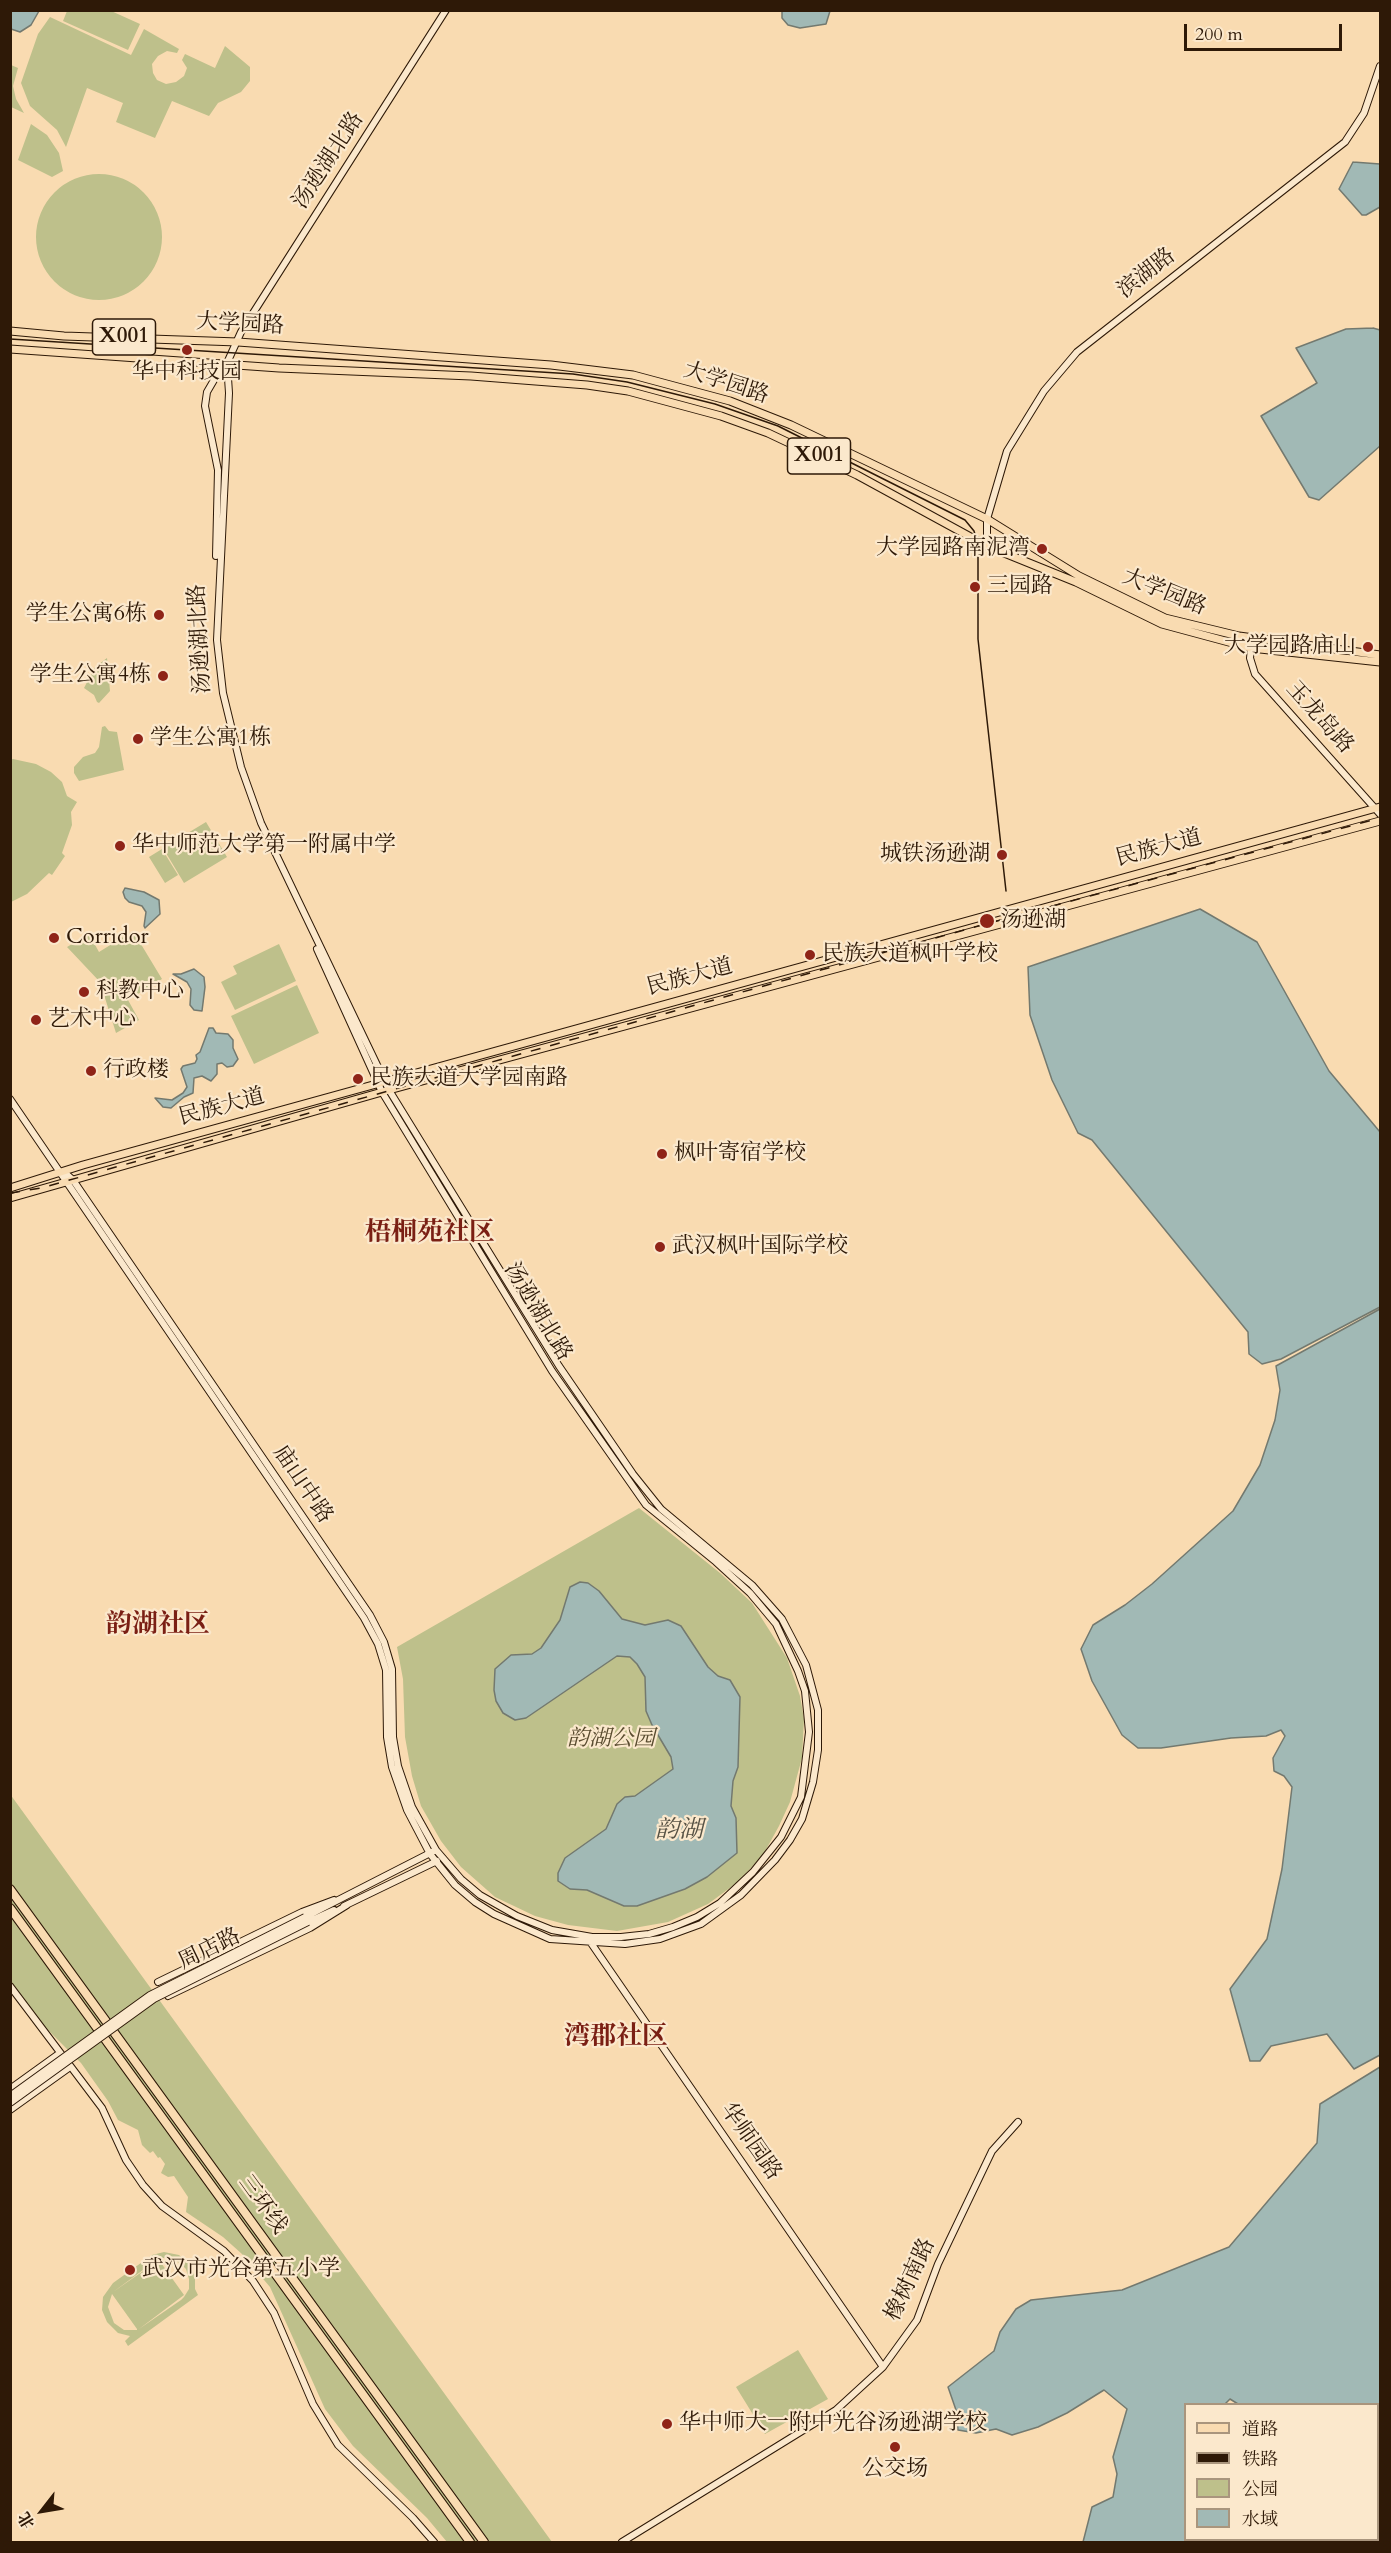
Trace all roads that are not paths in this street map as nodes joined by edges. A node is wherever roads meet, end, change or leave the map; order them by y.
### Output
1 (446, 10) edge
2 (1380, 66) edge
3 (10, 331) edge
4 (238, 342) junction
5 (10, 349) edge
6 (227, 363) junction
7 (987, 519) junction
8 (987, 546) junction
9 (1252, 639) junction
10 (1251, 648) junction
11 (1380, 655) edge
12 (1380, 662) edge
13 (1379, 810) edge
14 (1380, 821) edge
15 (382, 1082) junction
16 (385, 1091) junction
17 (10, 1099) edge
18 (62, 1172) junction
19 (70, 1181) junction
20 (10, 1188) edge
21 (10, 1198) edge
22 (433, 1852) junction
23 (442, 1857) junction
24 (435, 1862) junction
25 (10, 1889) edge
26 (343, 1897) junction
27 (347, 1905) junction
28 (10, 1908) edge
29 (306, 1920) junction
30 (591, 1940) junction
31 (158, 1982) dead end
32 (10, 1986) edge
33 (168, 1996) dead end
34 (60, 2053) junction
35 (70, 2067) junction
36 (10, 2089) edge
37 (10, 2096) edge
38 (10, 2103) edge
39 (10, 2110) edge
40 (1018, 2122) dead end
41 (883, 2367) junction
42 (434, 2542) edge
43 (470, 2542) edge
44 (484, 2542) edge
45 (622, 2542) edge

1 - 4 street, 汤逊湖北路
2 - 7 street, 滨湖路
3 - 4 main road, 大学园路 / X001
4 - 6 street, 汤逊湖北路
4 - 7 main road, 大学园路 / X001
5 - 6 main road, 大学园路 / X001
6 - 8 main road, 大学园路 / X001
6 - 15 street, 汤逊湖北路
6 - 15 street, 汤逊湖北路
7 - 8 street, 滨湖路
7 - 9 main road, 大学园路 / X001
8 - 10 main road, 大学园路 / X001
9 - 10 street, 玉龙岛路
9 - 11 main road, 大学园路 / X001
10 - 12 main road, 大学园路 / X001
10 - 13 street, 玉龙岛路
13 - 15 main road, 民族大道
14 - 16 main road, 民族大道
15 - 16 street, 汤逊湖北路
15 - 18 main road, 民族大道
16 - 19 main road, 民族大道
16 - 30 street, 汤逊湖北路
16 - 30 street, 汤逊湖北路
17 - 18 street
18 - 19 street
18 - 20 main road, 民族大道
19 - 21 main road, 民族大道
19 - 22 street, 庙山中路
22 - 23 street, 汤逊湖北路
22 - 24 street, 庙山中路
22 - 26 street, 周店路
23 - 24 street, 周店路
23 - 30 street, 汤逊湖北路
24 - 27 street, 周店路
24 - 30 street, 汤逊湖北路
25 - 44 highway, 三环线
26 - 29 street, 周店路
26 - 31 street
27 - 29 street, 周店路
27 - 33 street
28 - 43 highway, 三环线
29 - 37 street, 周店路, bridge
29 - 38 street, 周店路, bridge
30 - 41 street, 华师园路
32 - 34 street
34 - 35 street
34 - 36 street
35 - 39 street
35 - 42 street
40 - 41 street, 橡树南路
41 - 45 street, 橡树南路

